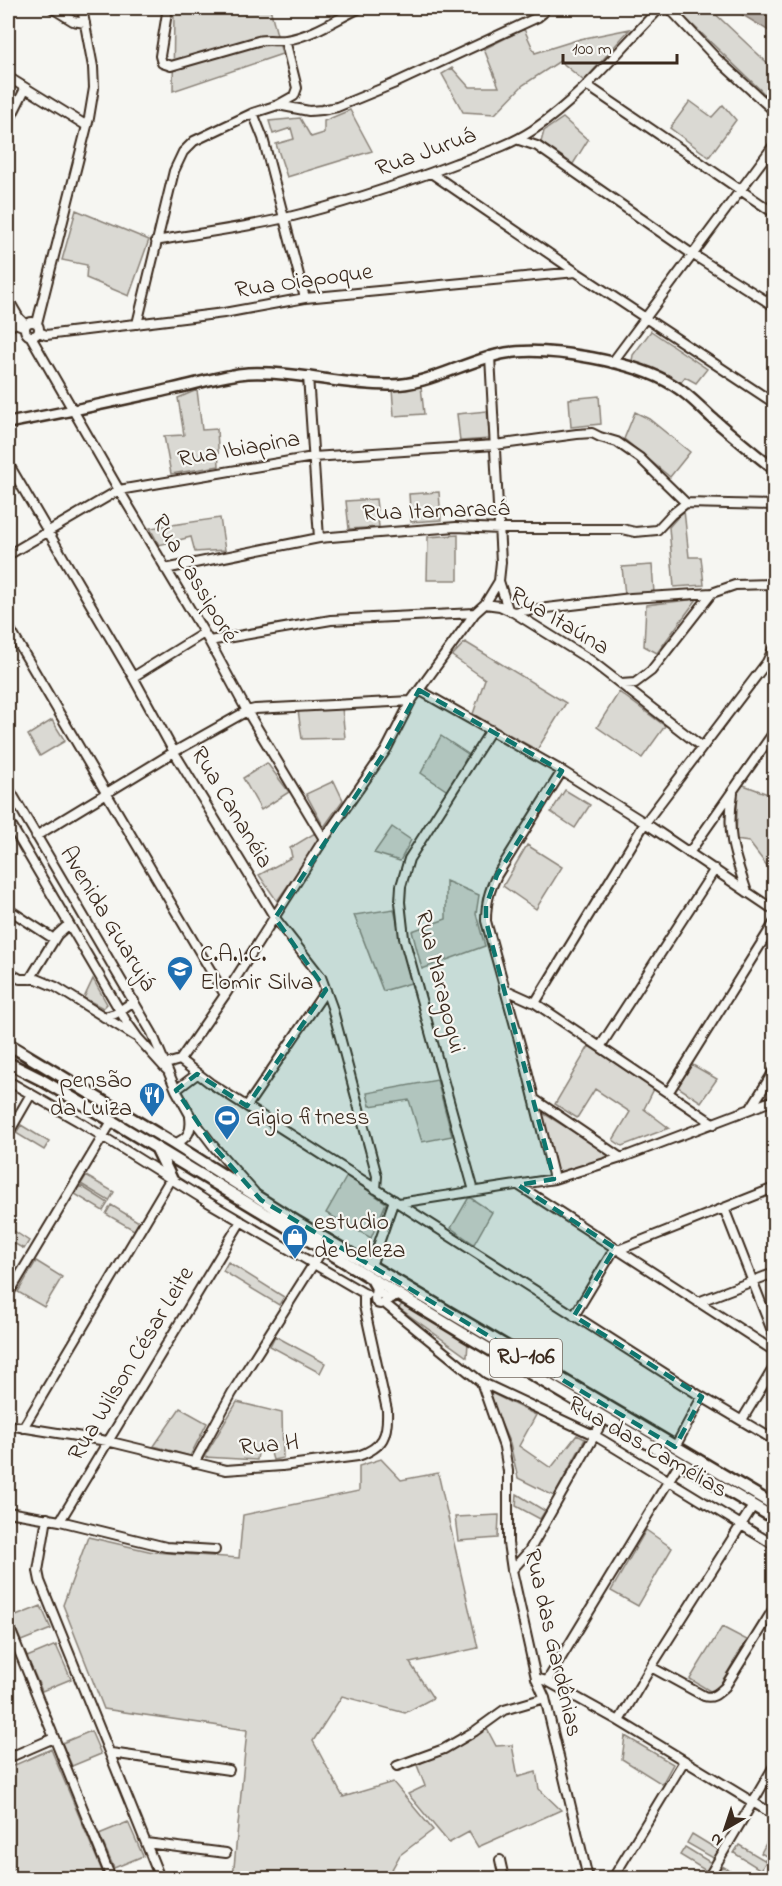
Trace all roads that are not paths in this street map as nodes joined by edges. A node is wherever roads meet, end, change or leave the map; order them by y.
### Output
1 (52, 8) edge
2 (82, 8) edge
3 (170, 8) edge
4 (360, 8) edge
5 (545, 8) edge
6 (660, 8) edge
7 (669, 8) edge
8 (85, 23) junction
9 (285, 40) junction
10 (8, 77) edge
11 (588, 86) junction
12 (25, 89) junction
13 (278, 105) junction
14 (774, 111) edge
15 (253, 113) junction
16 (8, 123) edge
17 (87, 126) junction
18 (536, 129) junction
19 (519, 140) junction
20 (774, 145) edge
21 (537, 146) junction
22 (431, 173) junction
23 (740, 190) junction
24 (774, 213) edge
25 (284, 218) junction
26 (156, 241) junction
27 (692, 254) junction
28 (576, 272) junction
29 (305, 298) junction
30 (8, 299) edge
31 (774, 306) edge
32 (645, 317) junction
33 (137, 324) junction
34 (25, 326) junction
35 (8, 328) edge
36 (36, 331) junction
37 (490, 357) junction
38 (612, 363) junction
39 (308, 376) junction
40 (774, 403) edge
41 (73, 411) junction
42 (8, 423) edge
43 (495, 445) junction
44 (313, 457) junction
45 (8, 463) edge
46 (774, 469) edge
47 (119, 490) junction
48 (686, 503) junction
49 (774, 505) edge
50 (500, 529) junction
51 (47, 532) junction
52 (319, 538) junction
53 (8, 555) edge
54 (165, 569) junction
55 (499, 581) junction
56 (774, 584) edge
57 (712, 593) junction
58 (485, 604) junction
59 (511, 611) junction
60 (475, 613) junction
61 (8, 626) edge
62 (206, 637) junction
63 (774, 647) edge
64 (133, 677) junction
65 (621, 684) junction
66 (419, 690) junction
67 (411, 701) junction
68 (247, 711) junction
69 (491, 730) junction
70 (774, 732) edge
71 (702, 747) junction
72 (174, 752) junction
73 (562, 771) junction
74 (8, 787) edge
75 (734, 789) junction
76 (106, 795) junction
77 (8, 820) edge
78 (645, 824) junction
79 (36, 836) junction
80 (324, 839) junction
81 (689, 853) junction
82 (715, 869) junction
83 (747, 892) junction
84 (74, 900) junction
85 (59, 908) junction
86 (8, 909) edge
87 (774, 910) edge
88 (275, 918) junction
89 (774, 923) edge
90 (69, 924) junction
91 (54, 939) junction
92 (8, 972) edge
93 (30, 979) junction
94 (504, 989) junction
95 (326, 990) junction
96 (225, 995) junction
97 (134, 1001) junction
98 (535, 1004) junction
99 (120, 1010) junction
100 (104, 1017) junction
101 (138, 1038) junction
102 (8, 1044) edge
103 (600, 1047) junction
104 (180, 1060) junction
105 (8, 1063) edge
106 (168, 1068) junction
107 (774, 1071) edge
108 (197, 1074) junction
109 (8, 1081) edge
110 (176, 1090) junction
111 (668, 1093) junction
112 (31, 1094) junction
113 (534, 1099) junction
114 (774, 1100) edge
115 (247, 1106) junction
116 (750, 1109) junction
117 (190, 1115) junction
118 (112, 1121) junction
119 (714, 1124) junction
120 (8, 1134) edge
121 (102, 1136) junction
122 (174, 1144) junction
123 (156, 1149) junction
124 (621, 1158) junction
125 (171, 1178) junction
126 (555, 1179) junction
127 (518, 1185) junction
128 (774, 1188) edge
129 (376, 1189) junction
130 (474, 1191) junction
131 (261, 1200) junction
132 (397, 1202) junction
133 (724, 1208) junction
134 (241, 1221) junction
135 (322, 1249) junction
136 (617, 1249) junction
137 (314, 1263) junction
138 (371, 1266) junction
139 (774, 1273) edge
140 (372, 1278) junction
141 (754, 1280) junction
142 (364, 1293) junction
143 (8, 1294) edge
144 (399, 1295) junction
145 (380, 1299) junction
146 (698, 1302) junction
147 (574, 1316) junction
148 (774, 1336) edge
149 (774, 1350) edge
150 (774, 1367) edge
151 (480, 1382) junction
152 (702, 1397) junction
153 (605, 1417) junction
154 (742, 1420) junction
155 (8, 1425) edge
156 (23, 1428) junction
157 (594, 1435) junction
158 (774, 1440) edge
159 (107, 1441) junction
160 (675, 1447) junction
161 (680, 1462) junction
162 (194, 1463) junction
163 (669, 1481) junction
164 (774, 1505) edge
165 (753, 1506) junction
166 (8, 1512) edge
167 (774, 1518) edge
168 (53, 1520) junction
169 (741, 1524) junction
170 (774, 1545) edge
171 (215, 1550) dead end
172 (512, 1570) junction
173 (774, 1608) edge
174 (8, 1624) edge
175 (651, 1667) junction
176 (536, 1678) junction
177 (547, 1682) junction
178 (545, 1698) junction
179 (619, 1721) junction
180 (54, 1738) junction
181 (111, 1753) junction
182 (8, 1758) edge
183 (684, 1761) junction
184 (397, 1766) dead end
185 (774, 1766) edge
186 (229, 1770) dead end
187 (752, 1802) junction
188 (774, 1815) edge
189 (146, 1843) junction
190 (226, 1853) dead end
191 (500, 1860) dead end
192 (111, 1878) edge
193 (160, 1878) edge
194 (504, 1878) edge
195 (588, 1878) edge
196 (613, 1878) edge
197 (708, 1878) edge

1 - 8 street
2 - 8 street
3 - 9 street
4 - 9 street
5 - 13 street
6 - 11 street, Rua Juruá
7 - 14 street
8 - 17 street
9 - 13 street
10 - 12 street
11 - 18 street, Rua Juruá
11 - 23 street
12 - 16 street
12 - 17 street
13 - 15 street
15 - 25 street
15 - 26 street
17 - 36 street
18 - 19 street, Rua Juruá
18 - 21 street
19 - 21 street
19 - 22 street, Rua Juruá
20 - 23 street
21 - 27 street
22 - 25 street, Rua Juruá
22 - 28 street
23 - 24 street
23 - 27 street
25 - 26 street, Rua Juruá
25 - 29 street
26 - 33 street
27 - 31 street
27 - 32 street
28 - 29 street, Rua Oiapoque
28 - 32 street
29 - 33 street, Rua Oiapoque
30 - 34 street, Rua Cassiporé
32 - 38 street
32 - 40 street
33 - 36 street, Rua Oiapoque
34 - 35 street
34 - 36 street, Rua Cassiporé
34 - 36 street
36 - 41 street, Rua Cassiporé
37 - 38 main road
37 - 39 main road
37 - 43 street
38 - 46 main road
39 - 41 main road
39 - 44 street
41 - 42 main road
41 - 47 street, Rua Cassiporé
43 - 44 street, Rua Ibiapina
43 - 48 street, Rua Ibiapina
43 - 50 street
44 - 47 street, Rua Ibiapina
44 - 52 street
45 - 51 street, Rua Cananéia
47 - 51 street, Rua Ibiapina
47 - 54 street, Rua Cassiporé
48 - 49 street
48 - 50 street, Rua Itamaracá
50 - 52 street, Rua Itamaracá
50 - 55 street
51 - 53 street, Rua Ibiapina
51 - 64 street, Rua Cananéia
52 - 54 street, Rua Itamaracá
54 - 62 street, Rua Cassiporé
55 - 58 street
55 - 59 street
56 - 57 street
57 - 59 street
57 - 65 street, Rua Itaúna
58 - 59 street, Rua Itaúna
58 - 60 street, Rua Itaúna
59 - 65 street, Rua Itaúna
60 - 62 street, Rua Itaúna
60 - 66 street
61 - 76 street
62 - 64 street
62 - 68 street, Rua Cassiporé
63 - 71 street
64 - 72 street, Rua Cananéia
65 - 71 street
66 - 67 street
66 - 69 street
67 - 68 street
67 - 80 street
68 - 72 street
68 - 80 street, Rua Cassiporé
69 - 73 street
69 - 130 street, Rua Maragogui
70 - 75 street
71 - 78 street
72 - 76 street
72 - 88 street, Rua Cananéia
73 - 78 street
73 - 94 street
74 - 79 street, Avenida Guarujá
75 - 81 street
75 - 83 street
76 - 79 street
76 - 96 street
77 - 85 street, Avenida Guarujá
78 - 81 street
78 - 98 street
79 - 84 street, Avenida Guarujá
80 - 88 street
81 - 82 street
82 - 83 street
82 - 103 street
83 - 87 street
84 - 85 street
84 - 97 street, Avenida Guarujá
85 - 90 street, Avenida Guarujá
86 - 91 street
88 - 95 street, Rua Cananéia
88 - 96 street
89 - 111 street
90 - 91 street
90 - 99 street, Avenida Guarujá
91 - 93 street
92 - 93 street
93 - 100 street
94 - 98 street
94 - 113 street
95 - 115 street
95 - 129 street, Rua Cananéia
96 - 104 street
97 - 99 street
97 - 106 street, Avenida Guarujá
98 - 103 street
99 - 100 street
99 - 101 street, Avenida Guarujá
100 - 101 street
101 - 106 street, Avenida Guarujá
102 - 122 highway, RJ-106
103 - 111 street
104 - 106 street
104 - 108 street
105 - 118 highway, RJ-106
106 - 110 street, Avenida Guarujá
107 - 116 street
108 - 110 street
108 - 115 street
109 - 112 street, Rua das Camélias
110 - 117 street, Avenida Guarujá
111 - 119 street
112 - 120 street
112 - 121 street, Rua das Camélias
113 - 124 street
113 - 126 street
114 - 116 street
115 - 129 street
116 - 119 street
117 - 122 street
117 - 131 street, Avenida Guarujá
118 - 121 street
118 - 123 highway, RJ-106
119 - 124 street
121 - 125 street, Rua das Camélias
121 - 143 street
122 - 131 highway, RJ-106
123 - 125 highway
123 - 135 highway, RJ-106
124 - 126 street
125 - 134 street, Rua das Camélias
125 - 156 street
126 - 127 street
127 - 130 street
127 - 136 street
128 - 133 street
129 - 132 street
130 - 132 street
131 - 138 highway, RJ-106
132 - 138 street
132 - 147 street
133 - 136 street
133 - 141 street
134 - 137 street, Rua das Camélias
134 - 159 street, Rua Wilson César Leite
135 - 137 street
135 - 140 highway, RJ-106
136 - 146 street
136 - 147 street
137 - 142 street, Rua das Camélias
137 - 162 street
138 - 160 highway, RJ-106
139 - 141 street
140 - 144 highway, RJ-106
140 - 145 highway
141 - 146 street
141 - 148 street
142 - 145 street, Rua das Camélias
142 - 162 street, Rua H
144 - 145 highway
144 - 153 highway, RJ-106
145 - 151 street, Rua das Camélias
146 - 149 street
147 - 152 street
150 - 154 street
151 - 157 street, Rua das Camélias
151 - 172 street, Rua das Gardênias
152 - 154 street
152 - 160 street
153 - 157 street
153 - 161 highway, RJ-106
154 - 158 street
155 - 156 street, Rua H
156 - 159 street, Rua H
157 - 163 street, Rua das Camélias
157 - 172 street
159 - 162 street, Rua H
159 - 168 street, Rua Wilson César Leite
160 - 164 highway, RJ-106
161 - 163 street
161 - 165 highway, RJ-106
163 - 169 street, Rua das Camélias
163 - 177 street
165 - 167 highway, RJ-106
165 - 169 street
166 - 168 street
168 - 171 street
168 - 181 street
169 - 170 street, Rua das Camélias
169 - 175 street
172 - 176 street, Rua das Gardênias
173 - 175 street
174 - 180 street
175 - 179 street
176 - 177 street
176 - 178 street, Rua das Gardênias
177 - 179 street
178 - 184 street
178 - 195 street, Rua das Gardênias
179 - 183 street
180 - 182 street
180 - 192 street
181 - 186 street
181 - 189 street
183 - 187 street
183 - 196 street
185 - 187 street
187 - 188 street
187 - 197 street
189 - 190 street
189 - 193 street
191 - 194 street

